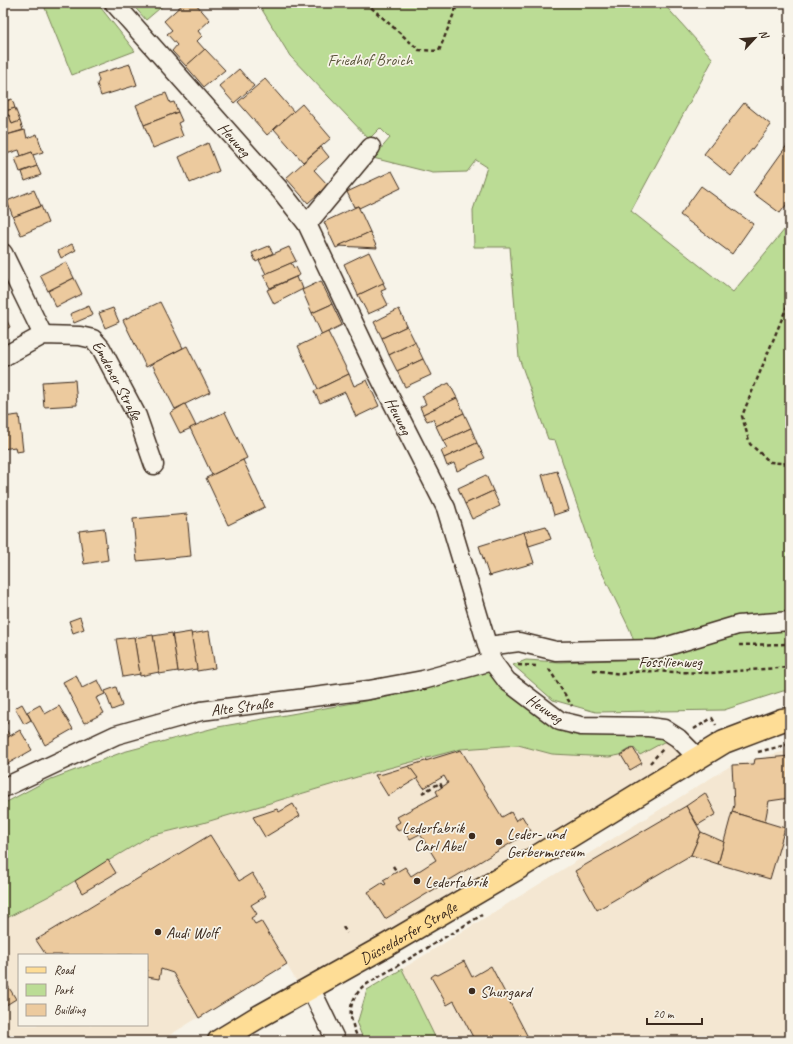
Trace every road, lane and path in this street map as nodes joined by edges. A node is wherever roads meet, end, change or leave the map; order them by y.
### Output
1 (114, 3) edge
2 (366, 3) edge
3 (458, 3) edge
4 (371, 147) dead end
5 (307, 224) junction
6 (3, 253) edge
7 (790, 299) edge
8 (43, 335) junction
9 (3, 357) edge
10 (790, 464) edge
11 (154, 465) dead end
12 (790, 620) edge
13 (490, 654) junction
14 (790, 667) edge
15 (590, 669) dead end
16 (551, 670) dead end
17 (790, 719) edge
18 (581, 726) junction
19 (790, 744) edge
20 (754, 754) dead end
21 (698, 759) junction
22 (442, 786) dead end
23 (3, 788) edge
24 (422, 793) dead end
25 (394, 866) dead end
26 (397, 872) dead end
27 (488, 911) dead end
28 (343, 927) dead end
29 (347, 933) dead end
30 (311, 988) junction
31 (219, 1041) edge
32 (269, 1041) edge
33 (287, 1041) edge
34 (336, 1041) edge
35 (359, 1041) edge

1 - 5 street, Heuweg
2 - 3 path
4 - 5 street
5 - 13 street, Heuweg
6 - 8 street
7 - 10 path
8 - 9 street
8 - 11 street, Emdener Straße
12 - 13 street, Alte Straße
13 - 18 street, Heuweg
13 - 23 street, Alte Straße
14 - 15 path, Fossilienweg
16 - 18 path
17 - 21 main road, Düsseldorfer Straße
18 - 21 street, Heuweg
19 - 20 path
21 - 30 main road, Düsseldorfer Straße
22 - 24 path
25 - 26 path
27 - 35 path
28 - 29 path
30 - 31 main road, Düsseldorfer Straße
30 - 34 street
32 - 33 path

